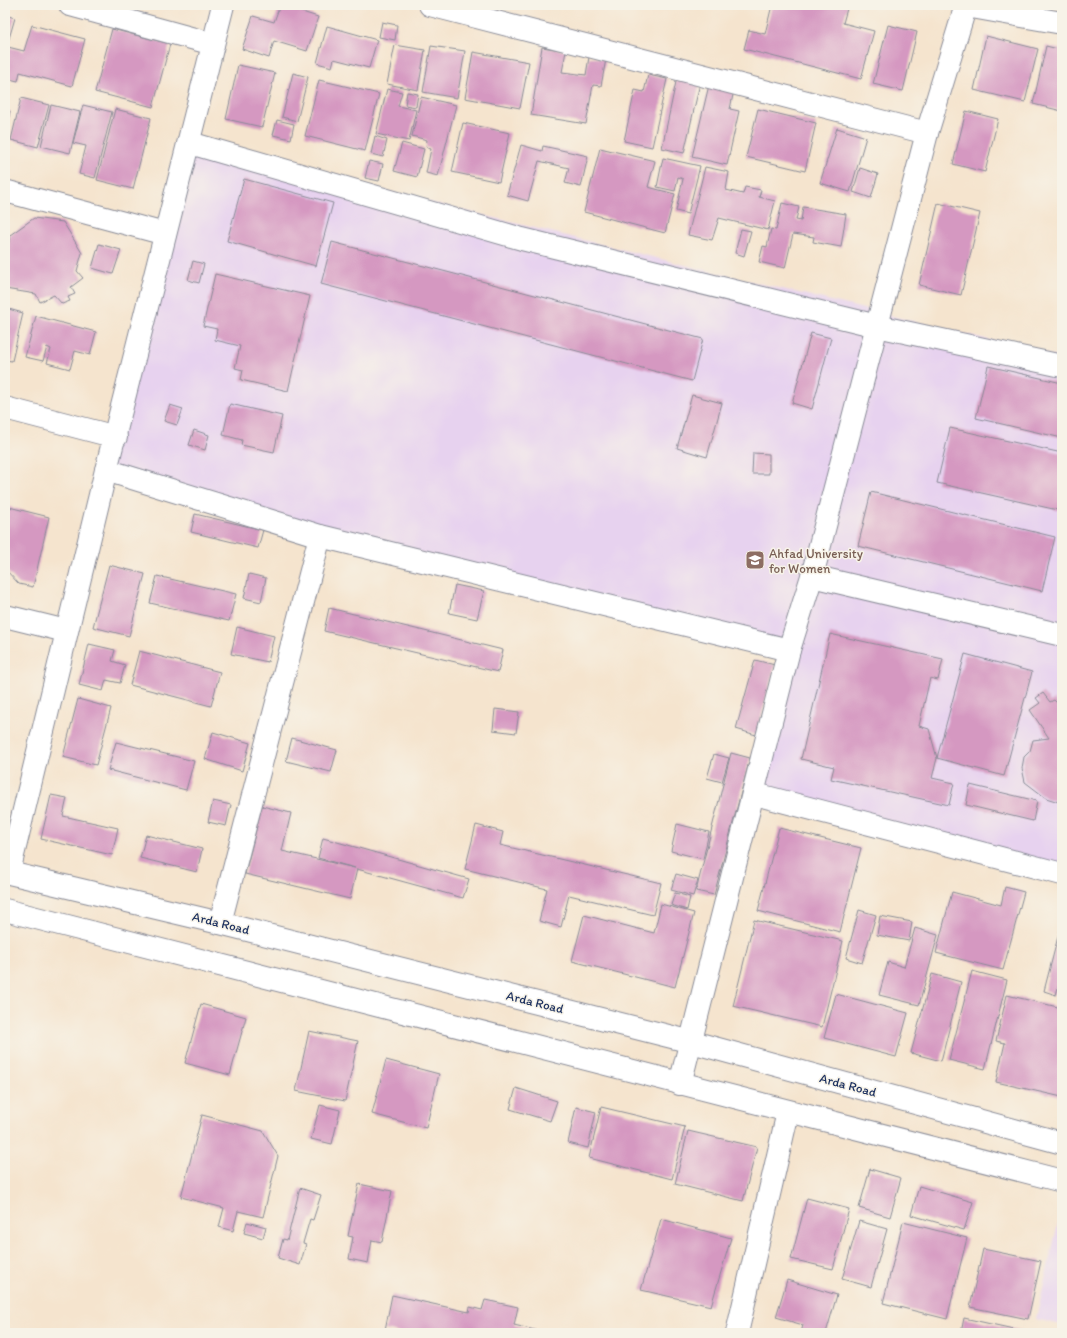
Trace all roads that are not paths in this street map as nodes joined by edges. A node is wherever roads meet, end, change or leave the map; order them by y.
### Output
1 (70, 5) edge
2 (223, 5) edge
3 (430, 5) edge
4 (966, 5) edge
5 (1062, 23) edge
6 (213, 44) junction
7 (927, 133) junction
8 (190, 143) junction
9 (5, 191) edge
10 (165, 234) junction
11 (877, 326) junction
12 (1062, 366) edge
13 (5, 408) edge
14 (116, 437) junction
15 (106, 470) junction
16 (320, 536) junction
17 (812, 576) junction
18 (5, 616) edge
19 (66, 632) junction
20 (1062, 635) edge
21 (789, 650) junction
22 (754, 794) junction
23 (7, 872) edge
24 (1062, 874) edge
25 (5, 910) edge
26 (220, 922) junction
27 (692, 1042) junction
28 (680, 1084) junction
29 (788, 1112) junction
30 (1062, 1143) edge
31 (1062, 1181) edge
32 (737, 1333) edge

1 - 6 street
2 - 6 street
3 - 7 street
4 - 5 street
4 - 7 street
6 - 8 street
7 - 11 street
8 - 10 street
8 - 11 street
9 - 10 street
10 - 14 street
11 - 12 street
11 - 17 street
13 - 14 street
14 - 15 street
15 - 16 street
15 - 19 street
16 - 21 street
16 - 26 street
17 - 20 street
17 - 21 street
18 - 19 street
19 - 23 street
21 - 22 street
22 - 24 street
22 - 27 street
23 - 26 street, Arda Road
25 - 28 street
26 - 27 street, Arda Road
27 - 28 street
27 - 30 street, Arda Road
28 - 29 street
29 - 31 street
29 - 32 street

